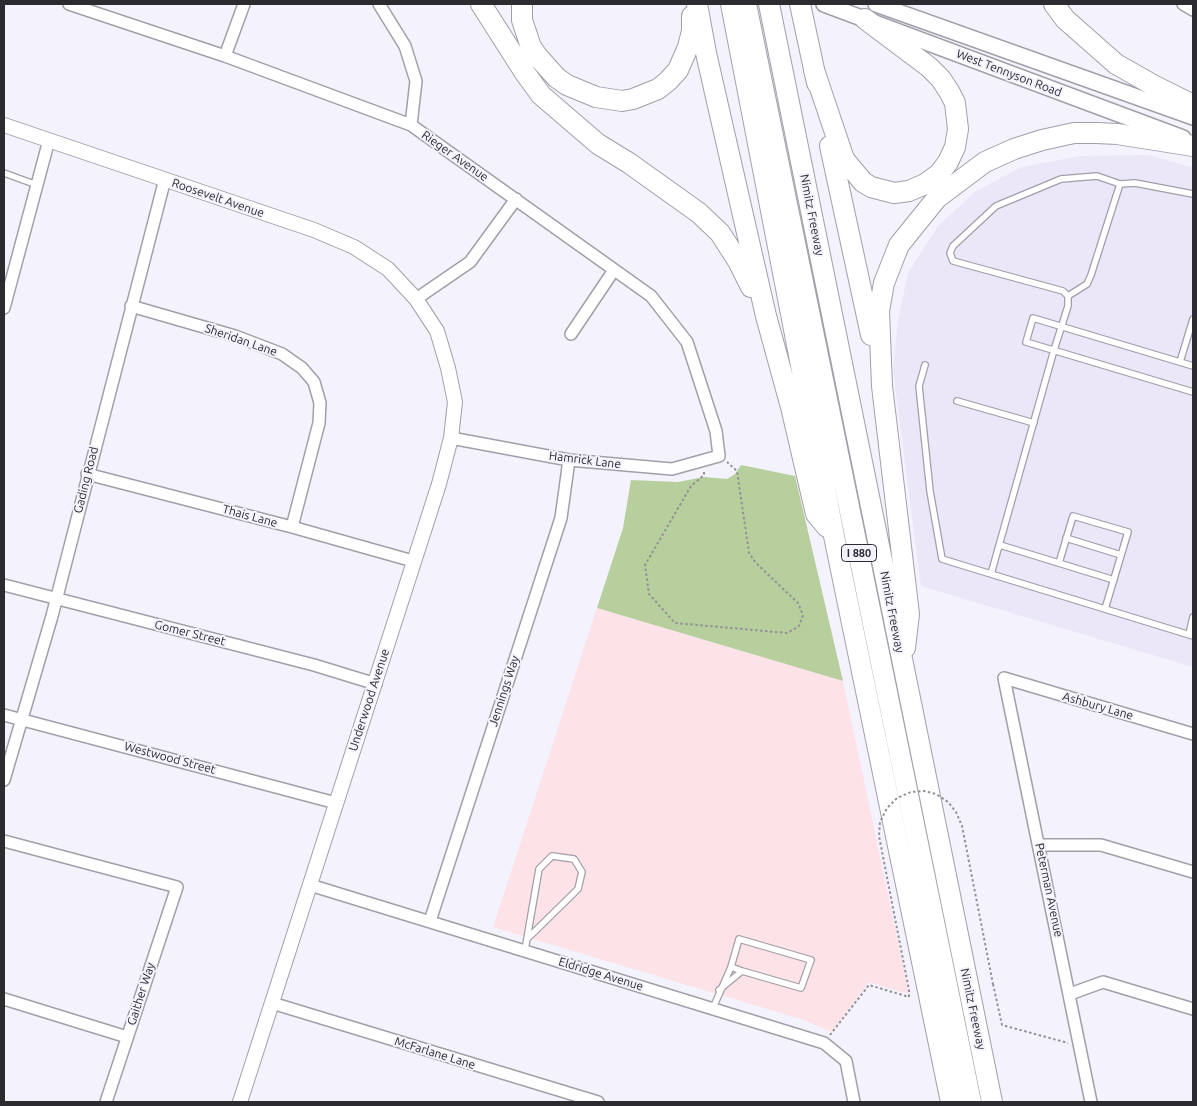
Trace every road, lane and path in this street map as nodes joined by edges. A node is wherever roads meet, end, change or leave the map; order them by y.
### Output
1 (69, 4) edge
2 (244, 4) edge
3 (378, 4) edge
4 (481, 4) edge
5 (522, 4) edge
6 (691, 4) edge
7 (697, 4) edge
8 (731, 4) edge
9 (746, 4) edge
10 (769, 4) edge
11 (800, 4) edge
12 (824, 4) edge
13 (1054, 4) edge
14 (1183, 4) edge
15 (1193, 10) edge
16 (871, 12) edge
17 (225, 56) junction
18 (814, 70) junction
19 (1193, 105) edge
20 (1193, 116) edge
21 (4, 125) edge
22 (411, 125) junction
23 (49, 140) junction
24 (1193, 142) edge
25 (1193, 146) edge
26 (4, 173) edge
27 (165, 179) junction
28 (1120, 184) junction
29 (37, 185) junction
30 (1193, 194) edge
31 (516, 199) junction
32 (614, 270) junction
33 (1068, 296) junction
34 (416, 299) junction
35 (131, 306) junction
36 (4, 308) edge
37 (766, 316) junction
38 (1193, 319) edge
39 (1062, 327) junction
40 (571, 334) dead end
41 (1054, 350) junction
42 (1180, 362) junction
43 (925, 365) dead end
44 (1193, 366) edge
45 (882, 386) junction
46 (1193, 392) edge
47 (957, 401) dead end
48 (1034, 423) junction
49 (451, 438) junction
50 (719, 456) junction
51 (570, 460) junction
52 (704, 460) junction
53 (88, 474) junction
54 (292, 527) junction
55 (834, 536) junction
56 (1066, 538) junction
57 (1000, 545) junction
58 (1121, 555) junction
59 (413, 560) junction
60 (1059, 563) junction
61 (992, 574) junction
62 (1114, 580) junction
63 (4, 585) edge
64 (56, 599) junction
65 (1105, 609) junction
66 (1193, 617) edge
67 (1191, 635) edge
68 (903, 668) junction
69 (1004, 678) joint
70 (376, 684) junction
71 (4, 715) edge
72 (22, 720) junction
73 (1193, 734) edge
74 (4, 780) edge
75 (336, 803) junction
76 (4, 841) edge
77 (1039, 845) junction
78 (1193, 872) edge
79 (310, 885) junction
80 (430, 921) junction
81 (528, 938) junction
82 (525, 950) junction
83 (731, 967) junction
84 (742, 970) junction
85 (719, 990) junction
86 (1070, 994) junction
87 (4, 999) edge
88 (272, 1003) junction
89 (713, 1008) junction
90 (1193, 1009) edge
91 (127, 1036) junction
92 (824, 1043) junction
93 (1081, 1047) junction
94 (106, 1102) edge
95 (240, 1102) edge
96 (598, 1102) edge
97 (854, 1102) edge
98 (951, 1102) edge
99 (971, 1102) edge
100 (992, 1102) edge
101 (1091, 1102) edge

1 - 17 street, Rieger Avenue
2 - 17 street
3 - 22 street
4 - 37 highway
5 - 6 highway
7 - 37 highway
8 - 55 highway, I 880
9 - 99 highway, I 880
10 - 68 highway, Nimitz Freeway / I 880
11 - 18 highway
12 - 16 main road, West Tennyson Road
13 - 19 highway
14 - 15 street
16 - 18 highway
16 - 20 main road, West Tennyson Road
16 - 24 main road, West Tennyson Road
17 - 22 street, Rieger Avenue
18 - 45 highway
21 - 23 street, Roosevelt Avenue
22 - 31 street, Rieger Avenue
23 - 27 street, Roosevelt Avenue
23 - 29 street
25 - 45 highway
26 - 29 lane
27 - 34 street, Roosevelt Avenue
27 - 35 street, Gading Road
28 - 30 lane
28 - 33 lane
28 - 33 lane
29 - 36 street
31 - 32 street, Rieger Avenue
31 - 34 street
32 - 40 street
32 - 50 street, Rieger Avenue
33 - 39 lane
34 - 49 street, Underwood Avenue
35 - 53 street, Gading Road
35 - 54 street, Sheridan Lane
37 - 55 highway
38 - 42 lane
39 - 41 lane
39 - 41 lane
39 - 42 lane
41 - 46 lane
41 - 48 lane
42 - 44 lane
43 - 61 lane
45 - 68 highway
47 - 48 lane
48 - 57 lane
49 - 51 street, Hamrick Lane
49 - 59 street, Underwood Avenue
50 - 52 street, Hamrick Lane
50 - 52 path
51 - 52 street, Hamrick Lane
51 - 80 street, Jennings Way
53 - 54 street, Thais Lane
53 - 64 street, Gading Road
54 - 59 street, Thais Lane
55 - 98 highway, I 880
56 - 58 lane
56 - 58 lane
56 - 60 lane
57 - 60 lane
57 - 61 lane
58 - 62 lane
59 - 70 street, Underwood Avenue
60 - 62 lane
61 - 65 lane
62 - 65 lane
63 - 64 street, Gomer Street
64 - 70 street, Gomer Street
64 - 72 street, Gading Road
65 - 67 lane
66 - 67 lane
68 - 100 highway, Nimitz Freeway / I 880
69 - 73 street, Ashbury Lane
69 - 77 street, Peterman Avenue
70 - 75 street, Underwood Avenue
71 - 72 street, Westwood Street
72 - 74 street, Gading Road
72 - 75 street, Westwood Street
75 - 79 street, Underwood Avenue
76 - 91 street, Gaither Way
77 - 78 street
77 - 86 street, Peterman Avenue
79 - 80 street, Eldridge Avenue
79 - 88 street, Underwood Avenue
80 - 82 street, Eldridge Avenue
81 - 81 lane
81 - 82 lane
82 - 89 street, Eldridge Avenue
83 - 84 lane
83 - 84 lane
83 - 85 lane
84 - 85 lane
85 - 89 lane
86 - 90 street
86 - 93 street, Peterman Avenue
87 - 91 street
88 - 95 street, Underwood Avenue
88 - 96 street, McFarlane Lane
89 - 92 street, Eldridge Avenue
91 - 94 street, Gaither Way
92 - 93 path, bridge
92 - 97 street, Eldridge Avenue
93 - 101 street, Peterman Avenue

